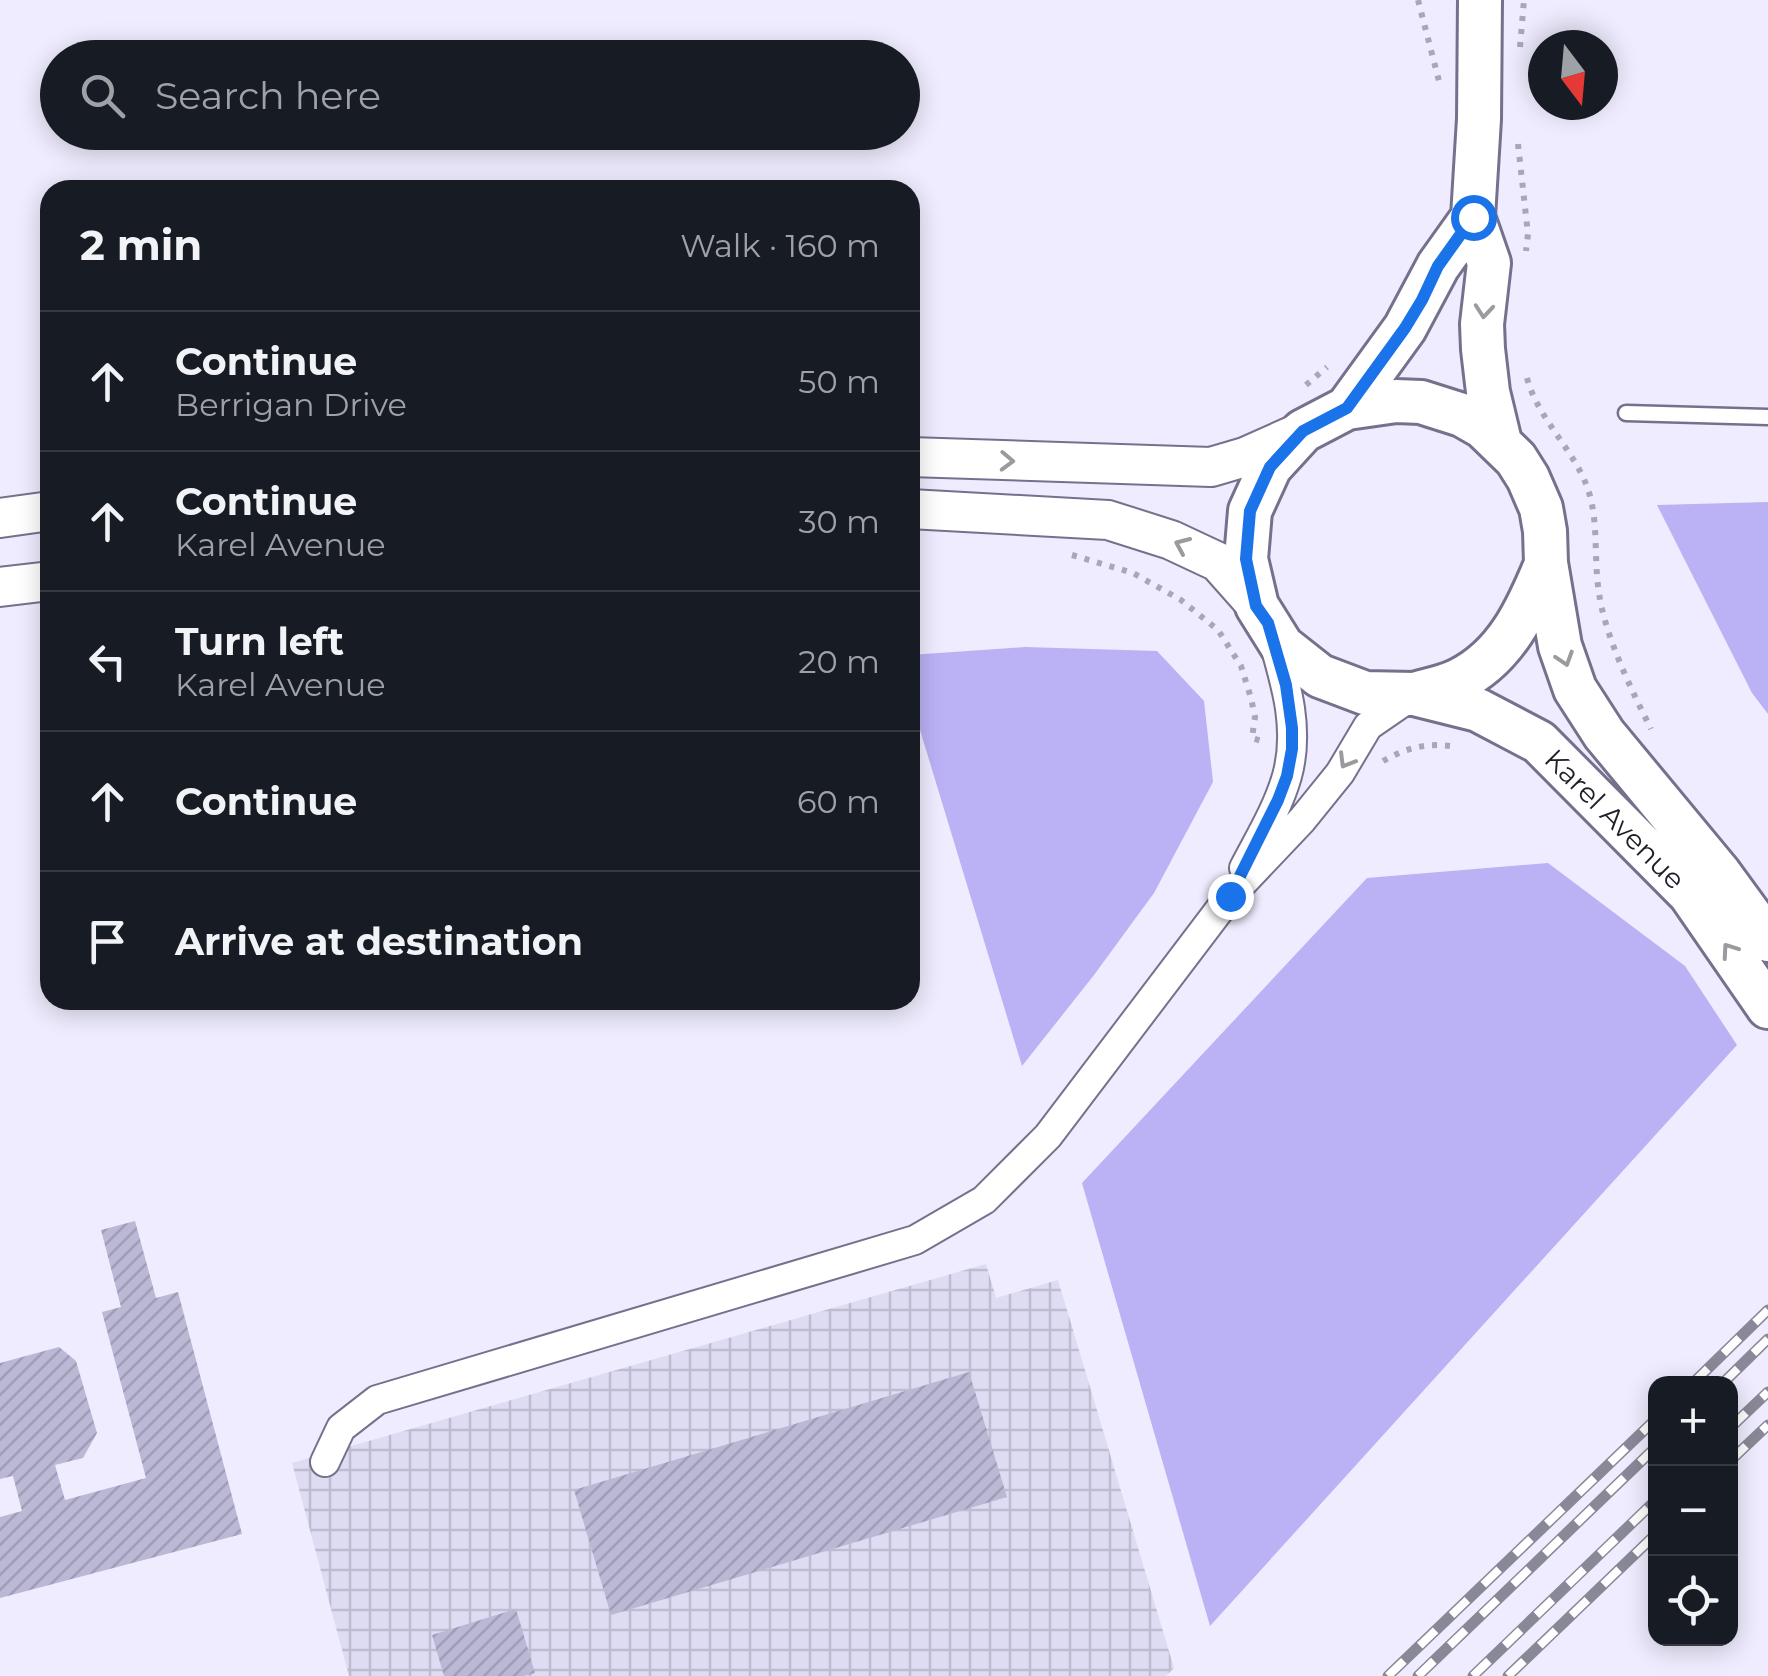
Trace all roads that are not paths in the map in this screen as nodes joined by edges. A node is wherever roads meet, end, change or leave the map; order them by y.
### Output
1 (1480, 0) edge
2 (1473, 217) junction
3 (1347, 408) junction
4 (1300, 411) junction
5 (1626, 413) dead end
6 (1768, 416) edge
7 (1500, 442) junction
8 (920, 457) edge
9 (920, 510) edge
10 (40, 512) edge
11 (0, 518) edge
12 (1546, 563) junction
13 (40, 582) edge
14 (0, 588) edge
15 (1262, 614) junction
16 (1414, 694) junction
17 (1705, 884) junction
18 (1230, 896) junction
19 (1768, 940) edge
20 (1768, 1007) edge
21 (324, 1462) dead end

1 - 2 main road
2 - 3 main road
2 -> 7 main road
3 - 4 main road, Karel Avenue
3 - 7 main road, Karel Avenue
8 -> 4 main road, Karel Avenue
4 - 15 main road, Karel Avenue
5 - 6 lane
7 - 12 main road, Karel Avenue
15 -> 9 main road, Karel Avenue
10 - 11 main road
12 - 16 main road, Karel Avenue
12 -> 17 main road, Karel Avenue
13 - 14 main road
15 - 16 main road, Karel Avenue
15 - 18 street
16 - 17 main road, Karel Avenue
16 -> 18 street
17 - 19 main road, Karel Avenue
20 -> 17 main road, Karel Avenue
18 - 21 street

